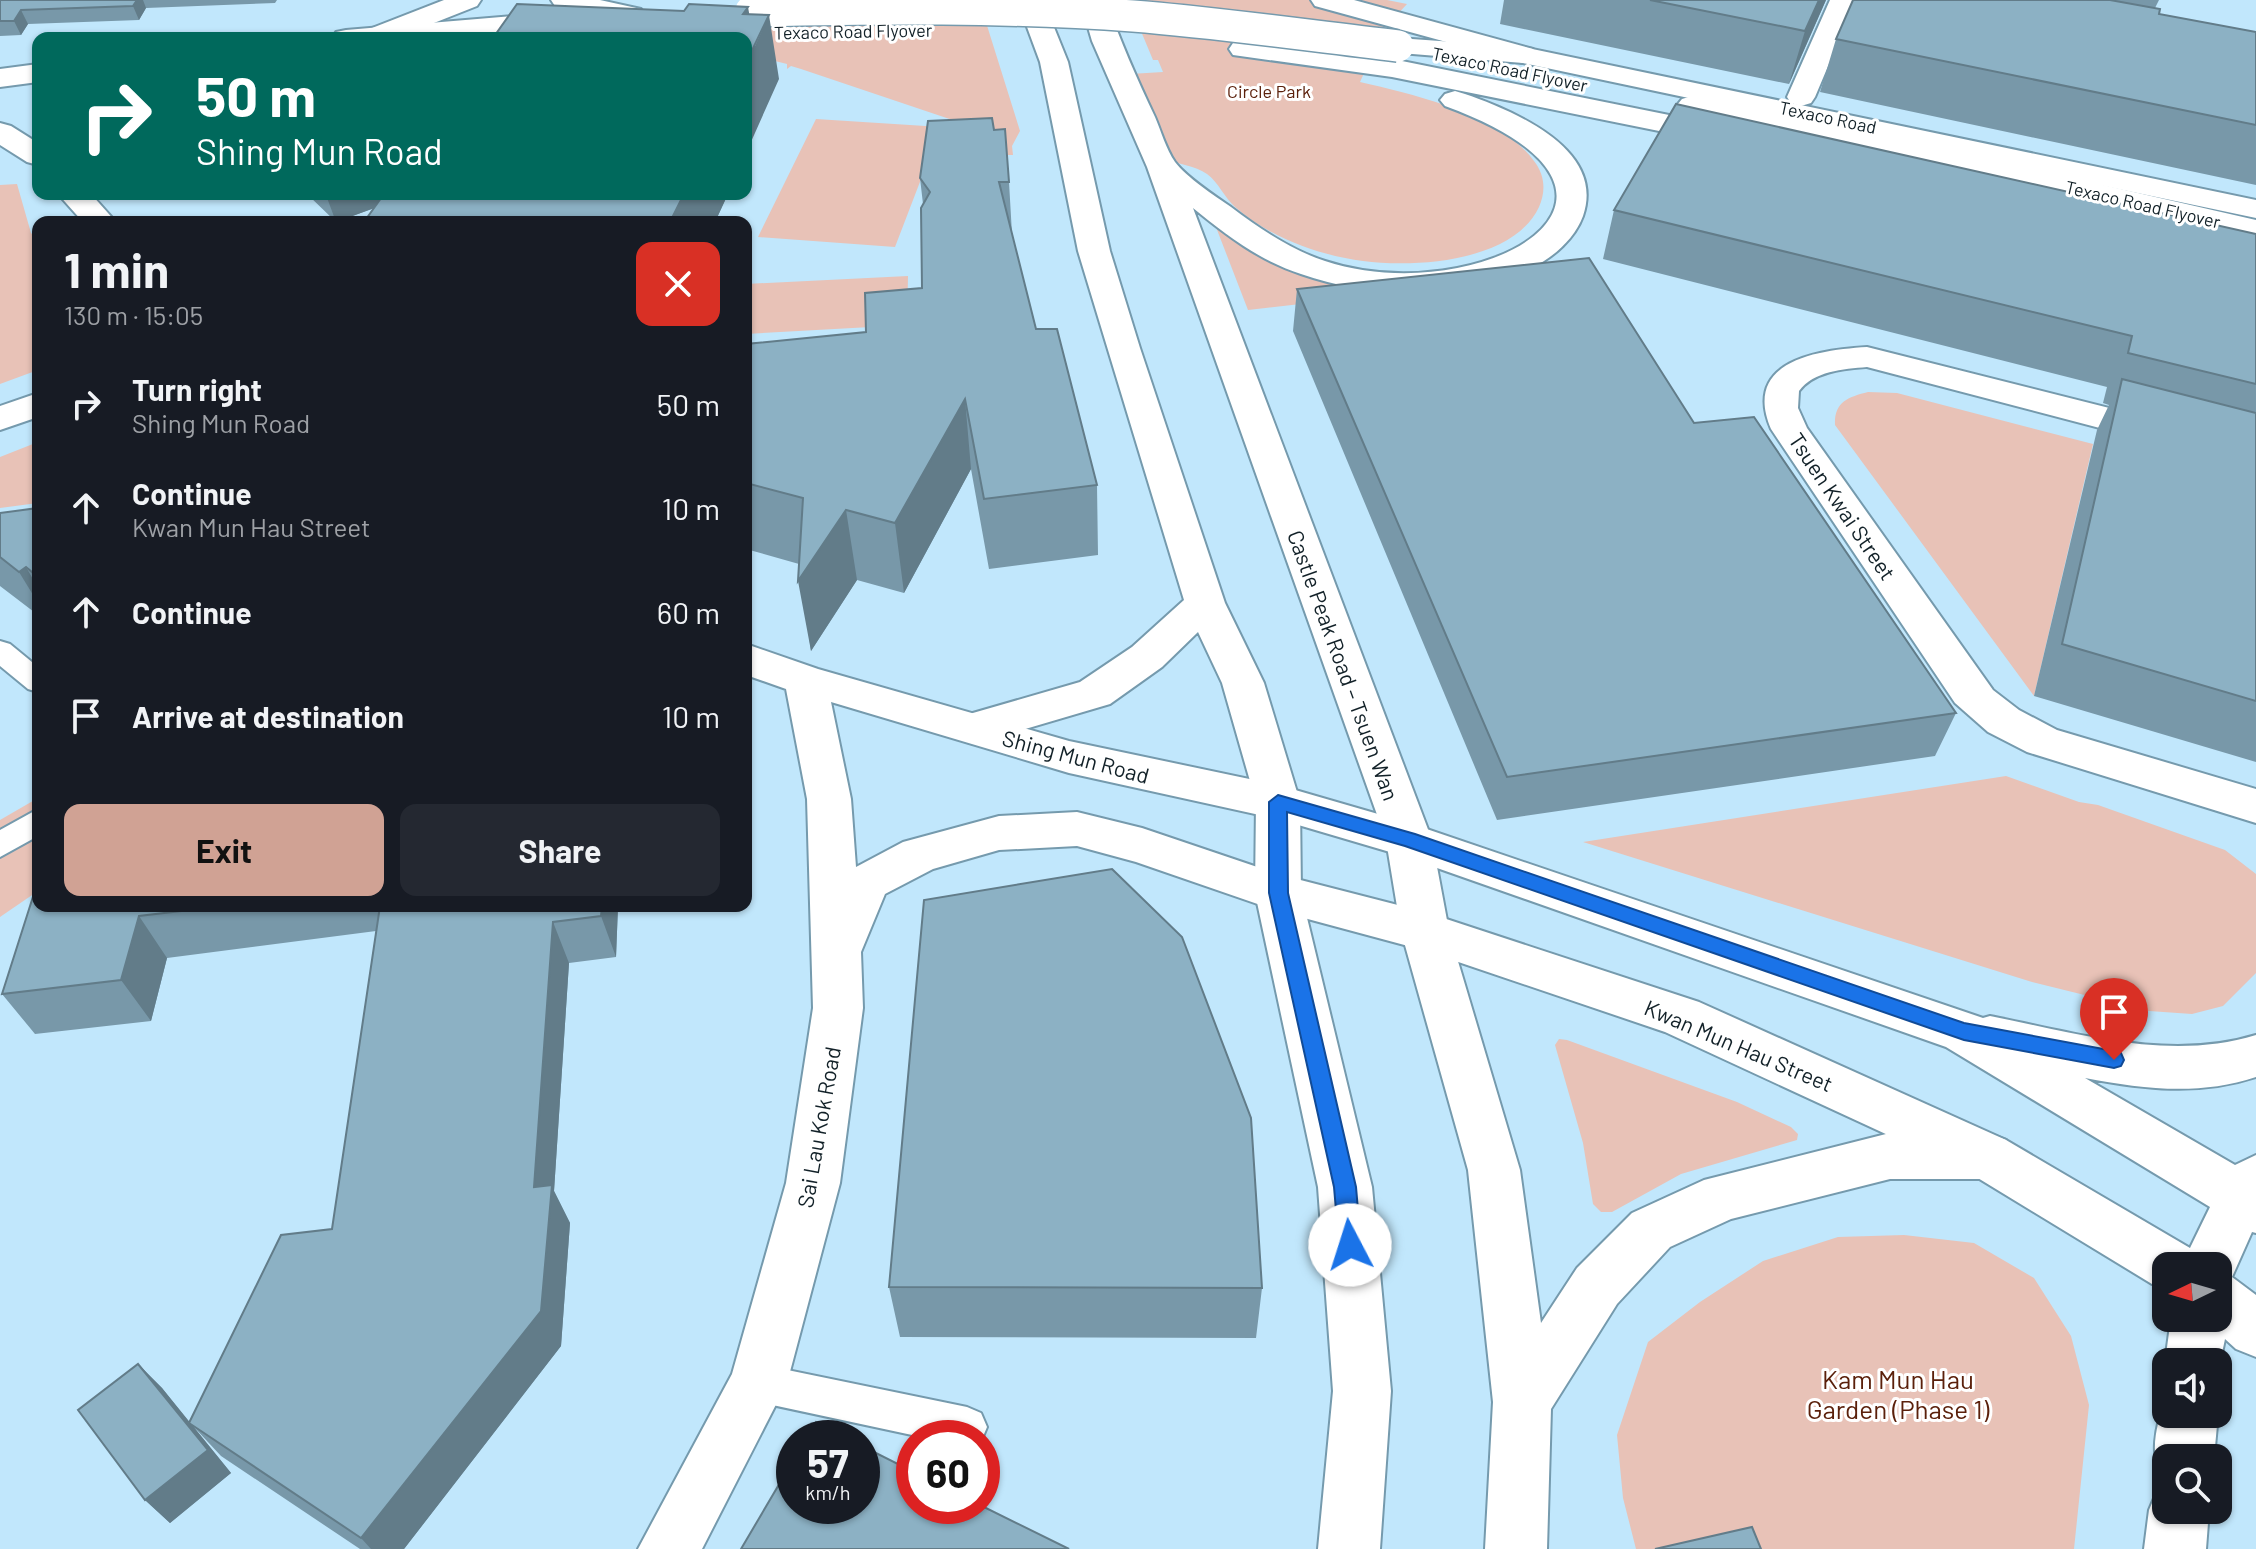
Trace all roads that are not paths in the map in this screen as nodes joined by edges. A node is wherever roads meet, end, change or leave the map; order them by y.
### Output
1 (468, 0) edge
2 (564, 0) edge
3 (1093, 0) edge
4 (1324, 0) edge
5 (1843, 0) edge
6 (1035, 12) edge
7 (661, 14) edge
8 (631, 15) junction
9 (387, 32) edge
10 (408, 32) edge
11 (1398, 46) junction
12 (1523, 55) junction
13 (1337, 61) junction
14 (32, 74) edge
15 (0, 78) edge
16 (32, 96) edge
17 (1801, 97) dead end
18 (0, 99) edge
19 (1674, 125) junction
20 (0, 132) edge
21 (1740, 147) edge
22 (32, 152) edge
23 (1162, 167) junction
24 (80, 200) edge
25 (2256, 209) edge
26 (94, 216) edge
27 (2256, 230) edge
28 (2256, 245) edge
29 (32, 406) edge
30 (0, 419) edge
31 (2256, 457) edge
32 (1205, 603) junction
33 (0, 651) edge
34 (752, 661) edge
35 (32, 677) edge
36 (805, 680) junction
37 (974, 728) junction
38 (1278, 802) junction
39 (2256, 806) edge
40 (32, 825) edge
41 (1409, 840) junction
42 (0, 845) edge
43 (1278, 893) junction
44 (1425, 931) junction
45 (837, 952) junction
46 (1964, 1032) junction
47 (2256, 1056) edge
48 (1987, 1156) junction
49 (2251, 1195) edge
50 (2218, 1252) edge
51 (2152, 1255) edge
52 (2232, 1310) edge
53 (2256, 1330) edge
54 (758, 1383) junction
55 (1522, 1402) junction
56 (934, 1420) edge
57 (2178, 1524) edge
58 (1522, 1537) edge
59 (669, 1549) edge
60 (1349, 1549) edge
61 (2175, 1549) edge

1 - 9 main road
2 - 8 main road
3 - 23 main road, Castle Peak Road – Tsuen Wan
4 - 12 main road
5 - 17 main road
6 - 32 main road
7 - 8 main road
8 - 10 main road
11 - 12 main road, Texaco Road
11 - 13 main road, Texaco Road Flyover, bridge
11 - 27 main road, Texaco Road Flyover
12 - 25 main road, Texaco Road
13 - 19 main road
13 - 23 main road
14 - 15 main road
16 - 18 main road
19 - 21 main road
19 - 28 main road, Texaco Road Flyover
20 - 22 main road
23 - 41 main road, Castle Peak Road – Tsuen Wan
24 - 26 main road
29 - 30 main road
31 - 39 main road, Tsuen Kwai Street
32 - 37 main road
32 - 38 main road
33 - 35 lane
34 - 36 main road, Shing Mun Road
36 - 37 main road, Shing Mun Road
36 - 45 main road, Sai Lau Kok Road
37 - 38 main road, Shing Mun Road
38 - 41 main road, Shing Mun Road
38 - 43 main road
40 - 42 lane
41 - 44 main road, Castle Peak Road – Tsuen Wan
41 - 46 main road
43 - 44 main road, Kwan Mun Hau Street
43 - 45 main road
43 - 60 main road
44 - 48 main road, Kwan Mun Hau Street
44 - 55 main road, Castle Peak Road – Tsuen Wan
45 - 54 main road, Sai Lau Kok Road
46 - 47 main road
46 - 49 main road
48 - 51 main road, Kwan Mun Hau Street
48 - 55 main road
49 - 50 main road
52 - 53 main road
54 - 56 lane
54 - 59 main road, Sai Lau Kok Road
55 - 58 main road, Castle Peak Road – Tsuen Wan
57 - 61 main road

